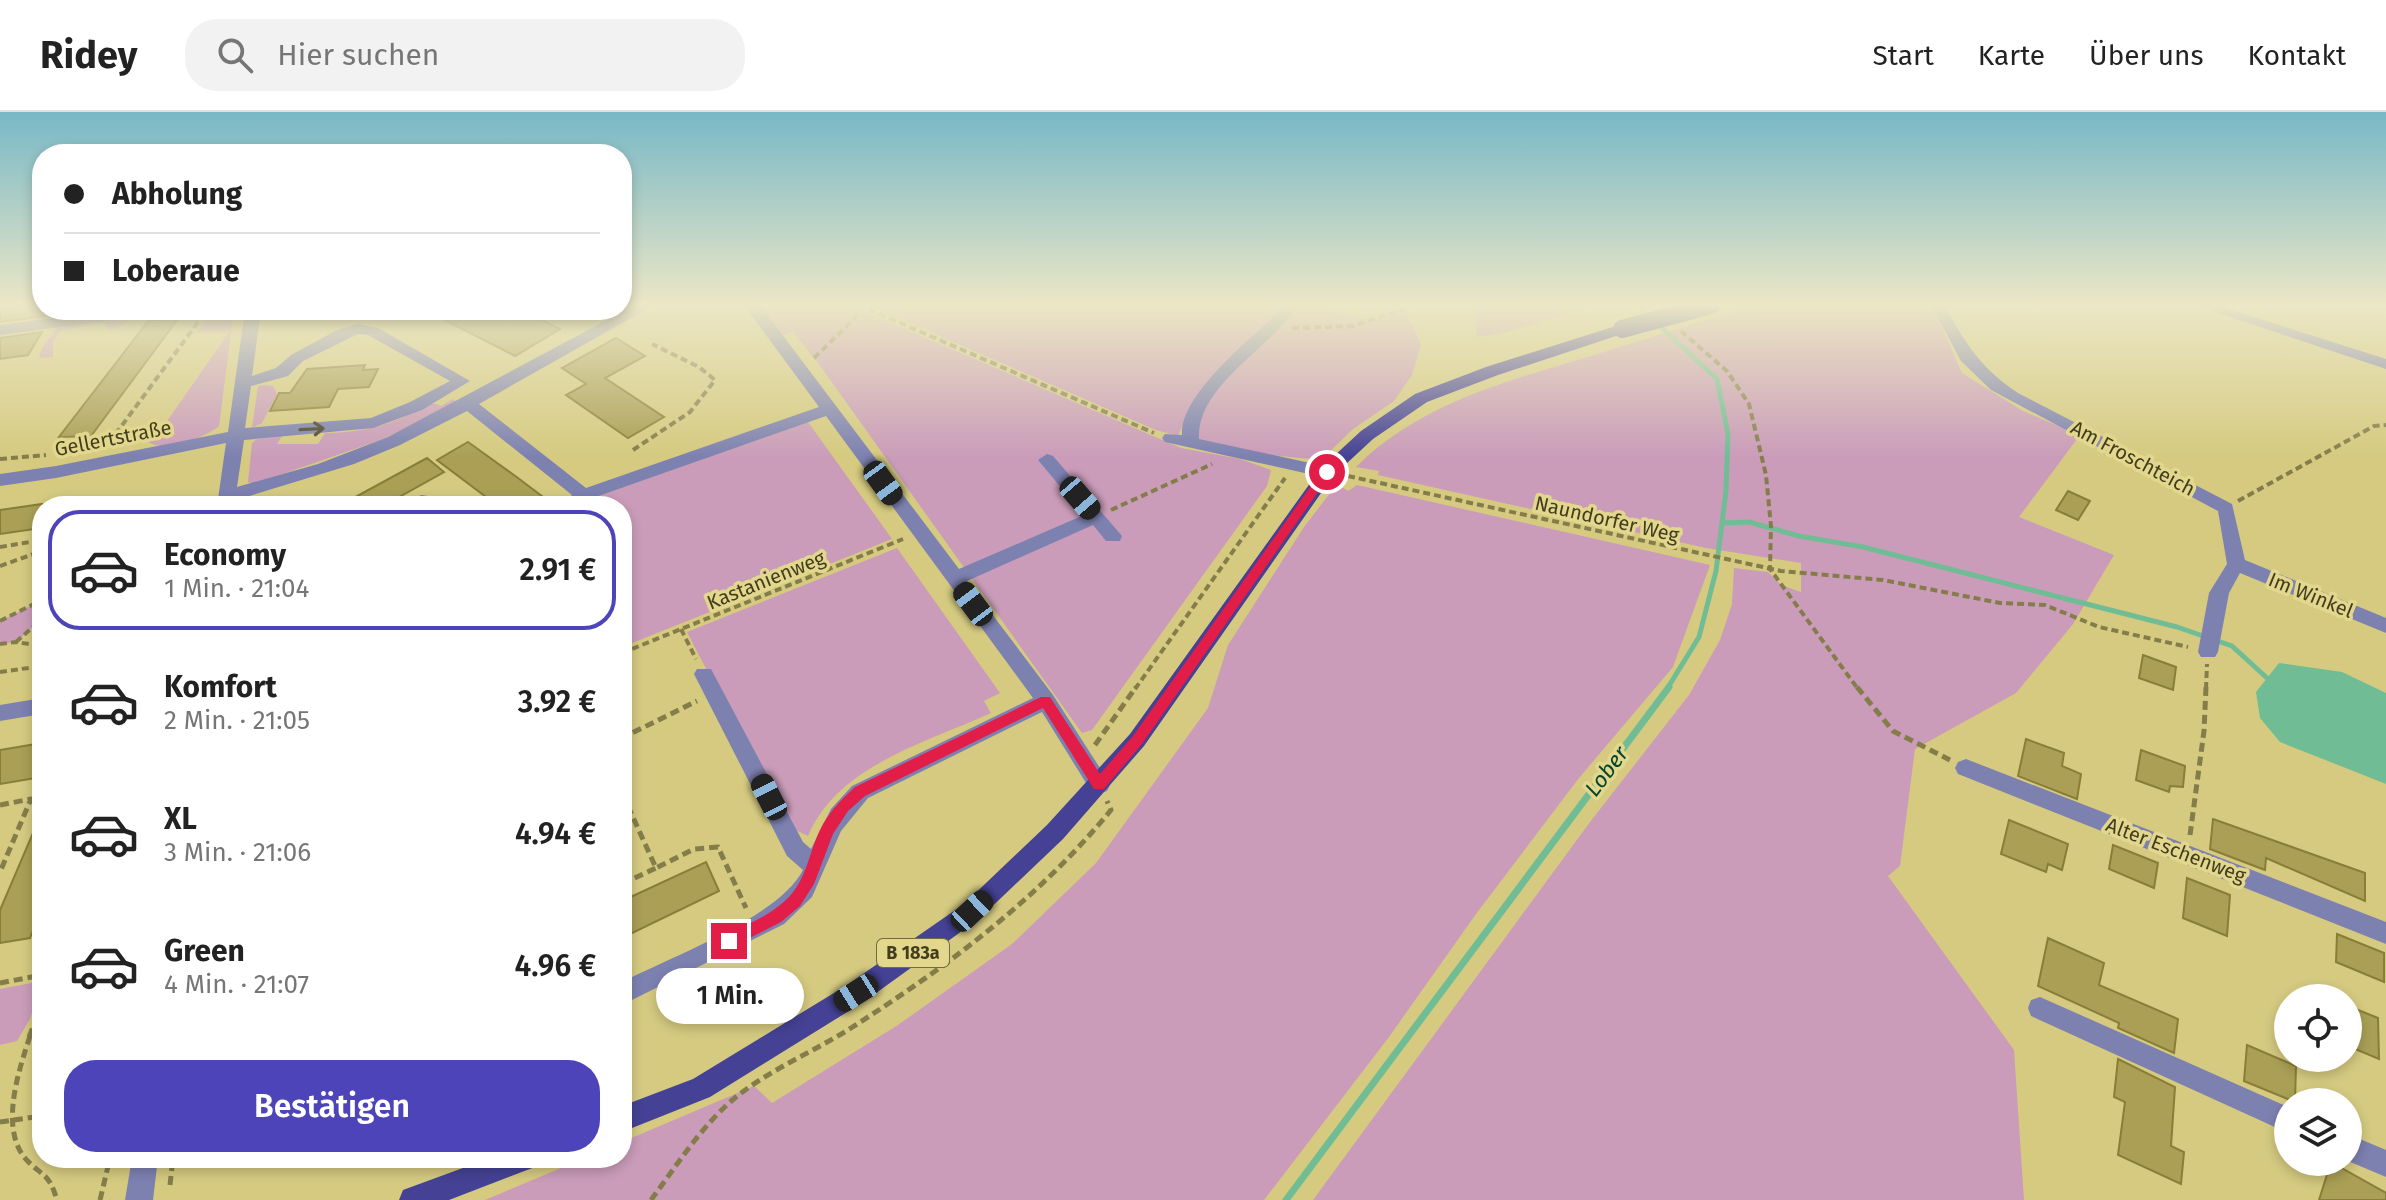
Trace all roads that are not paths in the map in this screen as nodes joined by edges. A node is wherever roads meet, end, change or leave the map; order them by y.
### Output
1 (246, 356) edge
2 (301, 356) edge
3 (417, 356) edge
4 (555, 356) edge
5 (789, 356) edge
6 (1240, 356) edge
7 (1539, 356) edge
8 (1964, 356) edge
9 (2360, 356) edge
10 (2386, 364) edge
11 (241, 384) junction
12 (468, 404) junction
13 (829, 409) junction
14 (234, 436) junction
15 (1171, 438) road end
16 (1191, 442) junction
17 (1047, 460) dead end
18 (1327, 472) junction
19 (0, 480) edge
20 (584, 495) joint
21 (228, 496) edge
22 (242, 496) edge
23 (1096, 517) junction
24 (1113, 536) dead end
25 (2236, 564) junction
26 (954, 579) junction
27 (2386, 626) edge
28 (2209, 643) road end
29 (704, 674) road end
30 (1046, 701) junction
31 (32, 708) edge
32 (0, 713) edge
33 (1966, 768) road end
34 (1099, 785) junction
35 (815, 866) junction
36 (2386, 933) edge
37 (632, 989) edge
38 (2040, 1008) dead end
39 (2274, 1114) edge
40 (632, 1115) edge
41 (2362, 1153) edge
42 (2386, 1164) edge
43 (144, 1168) edge
44 (499, 1168) edge
45 (139, 1200) edge
46 (413, 1200) edge

1 - 11 street
2 -> 11 street, Gellertstraße
14 -> 3 street, Gellertstraße
4 - 12 street
5 - 13 street
6 - 16 street
7 - 18 main road, B 183a, bridge
8 - 25 street, Am Froschteich
9 - 10 street
11 - 14 street
12 - 20 street
12 - 22 street
13 - 20 street
13 - 26 street
14 - 19 street, Gellertstraße
14 - 21 street
15 - 16 street
16 - 18 street
17 - 23 street
18 - 34 main road, B 183a
23 - 24 street
23 - 26 street
25 - 27 street, Im Winkel
25 - 28 street
26 - 30 street
29 - 35 street
30 - 34 street
30 - 35 street
31 - 32 street
33 - 36 street, Alter Eschenweg
34 - 40 main road, B 183a
35 - 37 street
38 - 39 street
41 - 42 street
43 - 45 street
44 - 46 main road

